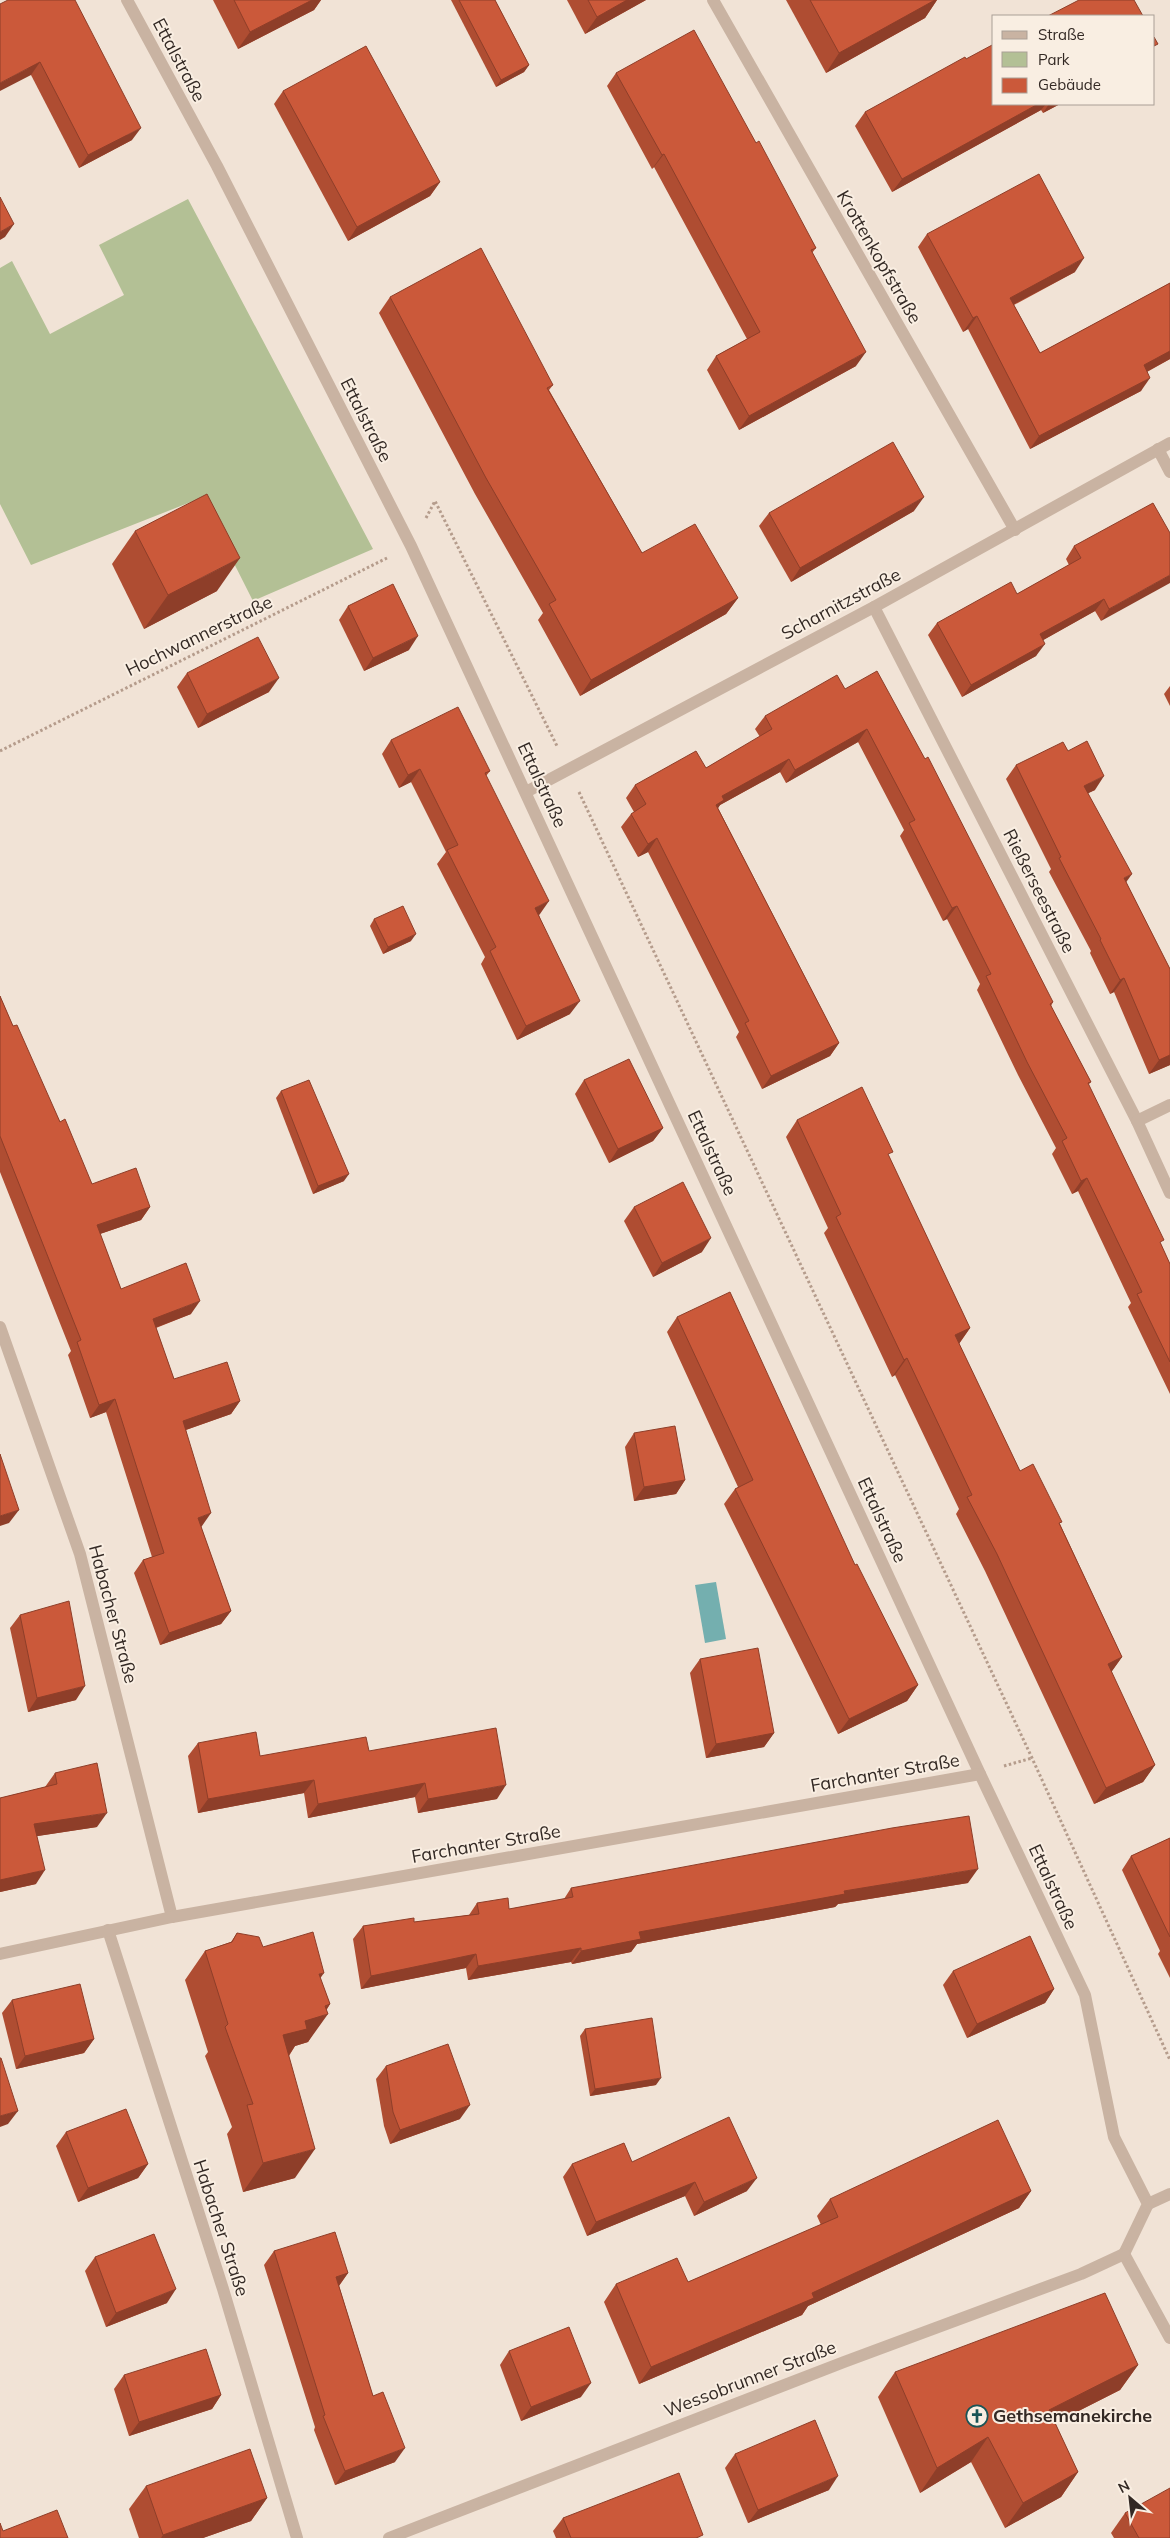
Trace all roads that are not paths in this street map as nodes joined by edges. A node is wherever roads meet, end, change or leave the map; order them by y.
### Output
1 (127, 0) edge
2 (713, 0) edge
3 (1170, 443) edge
4 (1158, 449) junction
5 (1170, 472) edge
6 (1015, 530) junction
7 (874, 607) junction
8 (526, 792) junction
9 (1170, 1105) edge
10 (1137, 1121) junction
11 (1170, 1193) edge
12 (0, 1326) edge
13 (980, 1774) junction
14 (172, 1917) junction
15 (108, 1930) junction
16 (0, 1954) edge
17 (1170, 2194) edge
18 (1148, 2204) junction
19 (1124, 2254) junction
20 (1170, 2338) edge
21 (298, 2538) edge
22 (389, 2538) edge

1 - 8 street, Ettalstraße
2 - 6 street, Krottenkopfstraße
3 - 4 street, Scharnitzstraße
4 - 5 street
4 - 6 street, Scharnitzstraße
6 - 7 street, Scharnitzstraße
7 - 8 street, Scharnitzstraße
7 - 10 street, Rießerseestraße
8 - 13 street, Ettalstraße
9 - 10 street
10 - 11 street, Rießerseestraße
12 - 14 street, Habacher Straße
13 - 14 street, Farchanter Straße
13 - 18 street, Ettalstraße
14 - 15 street, Farchanter Straße
15 - 16 street, Farchanter Straße
15 - 21 street, Habacher Straße
17 - 18 street
18 - 19 street
19 - 20 street
19 - 22 street, Wessobrunner Straße

